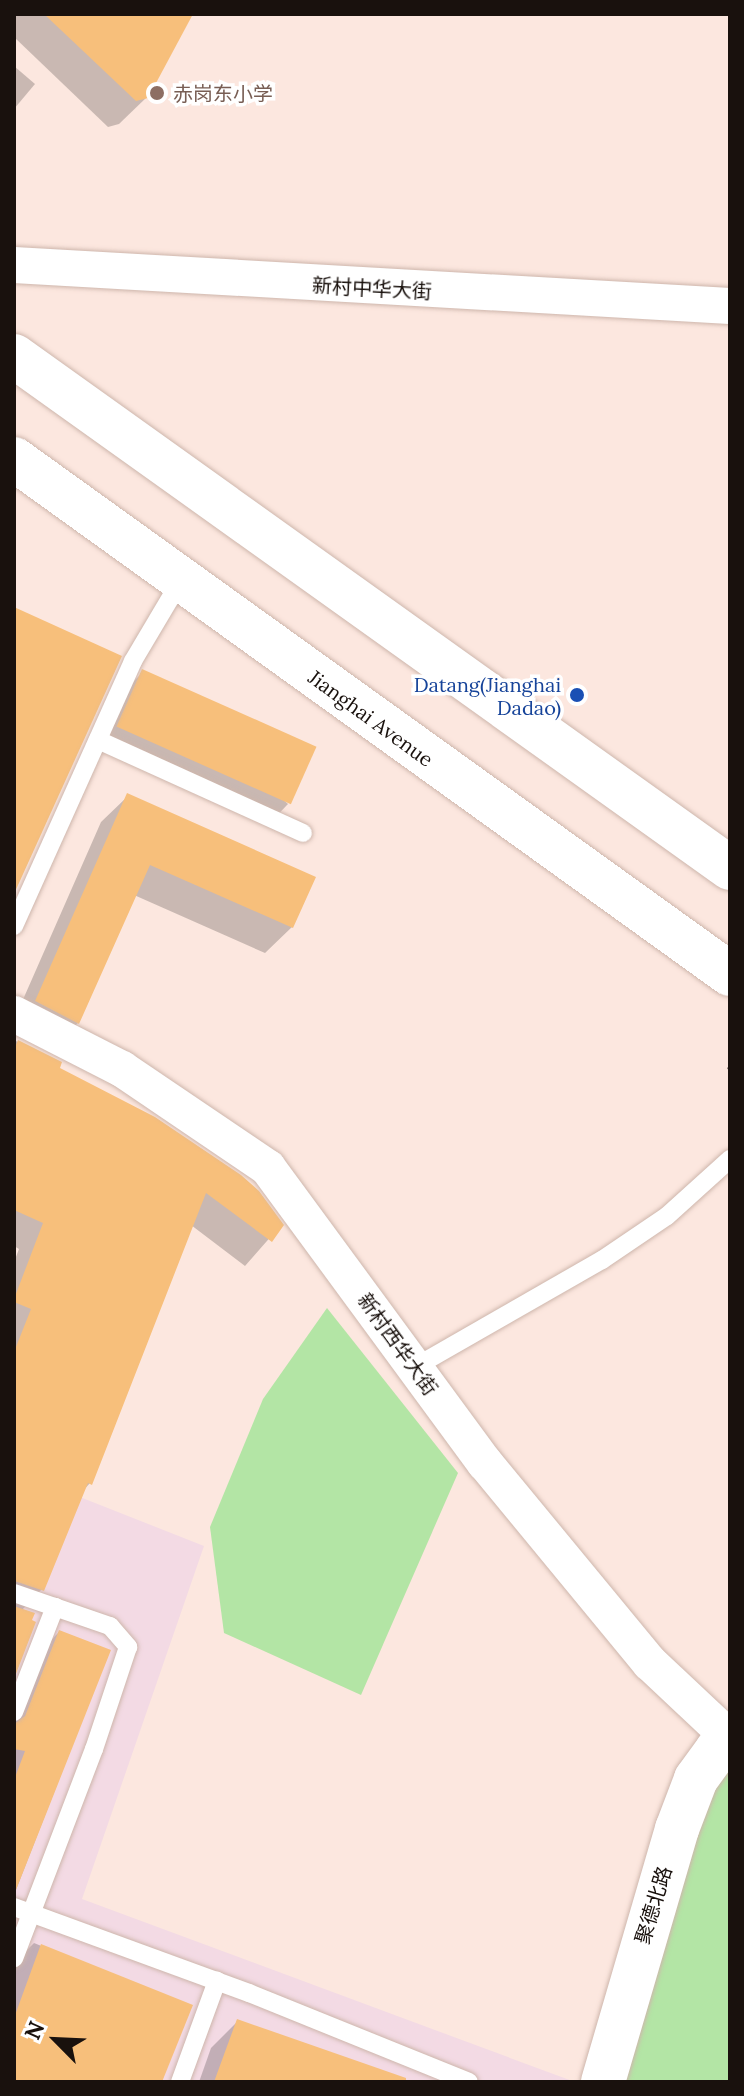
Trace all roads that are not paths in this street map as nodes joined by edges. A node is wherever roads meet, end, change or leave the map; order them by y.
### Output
1 (14, 265) edge
2 (730, 306) edge
3 (14, 356) edge
4 (16, 466) edge
5 (181, 580) junction
6 (98, 740) junction
7 (303, 833) dead end
8 (730, 868) edge
9 (14, 926) edge
10 (730, 974) edge
11 (14, 1014) edge
12 (730, 1159) edge
13 (415, 1367) junction
14 (14, 1593) edge
15 (55, 1607) junction
16 (14, 1712) edge
17 (730, 1740) edge
18 (22, 1910) edge
19 (14, 1958) edge
20 (217, 1981) junction
21 (180, 2082) edge
22 (469, 2082) edge
23 (603, 2082) edge

1 - 2 street, 新村中华大街
3 - 8 main road
4 - 5 main road, Jianghai Avenue
5 - 6 lane
5 - 10 main road, Jianghai Avenue
6 - 7 lane
6 - 9 lane
11 - 13 street, 新村西华大街
12 - 13 lane
13 - 17 street, 新村西华大街
14 - 15 lane
15 - 16 lane
15 - 18 lane
17 - 23 main road, 聚德北路
18 - 19 lane
18 - 20 lane
20 - 21 lane
20 - 22 lane

